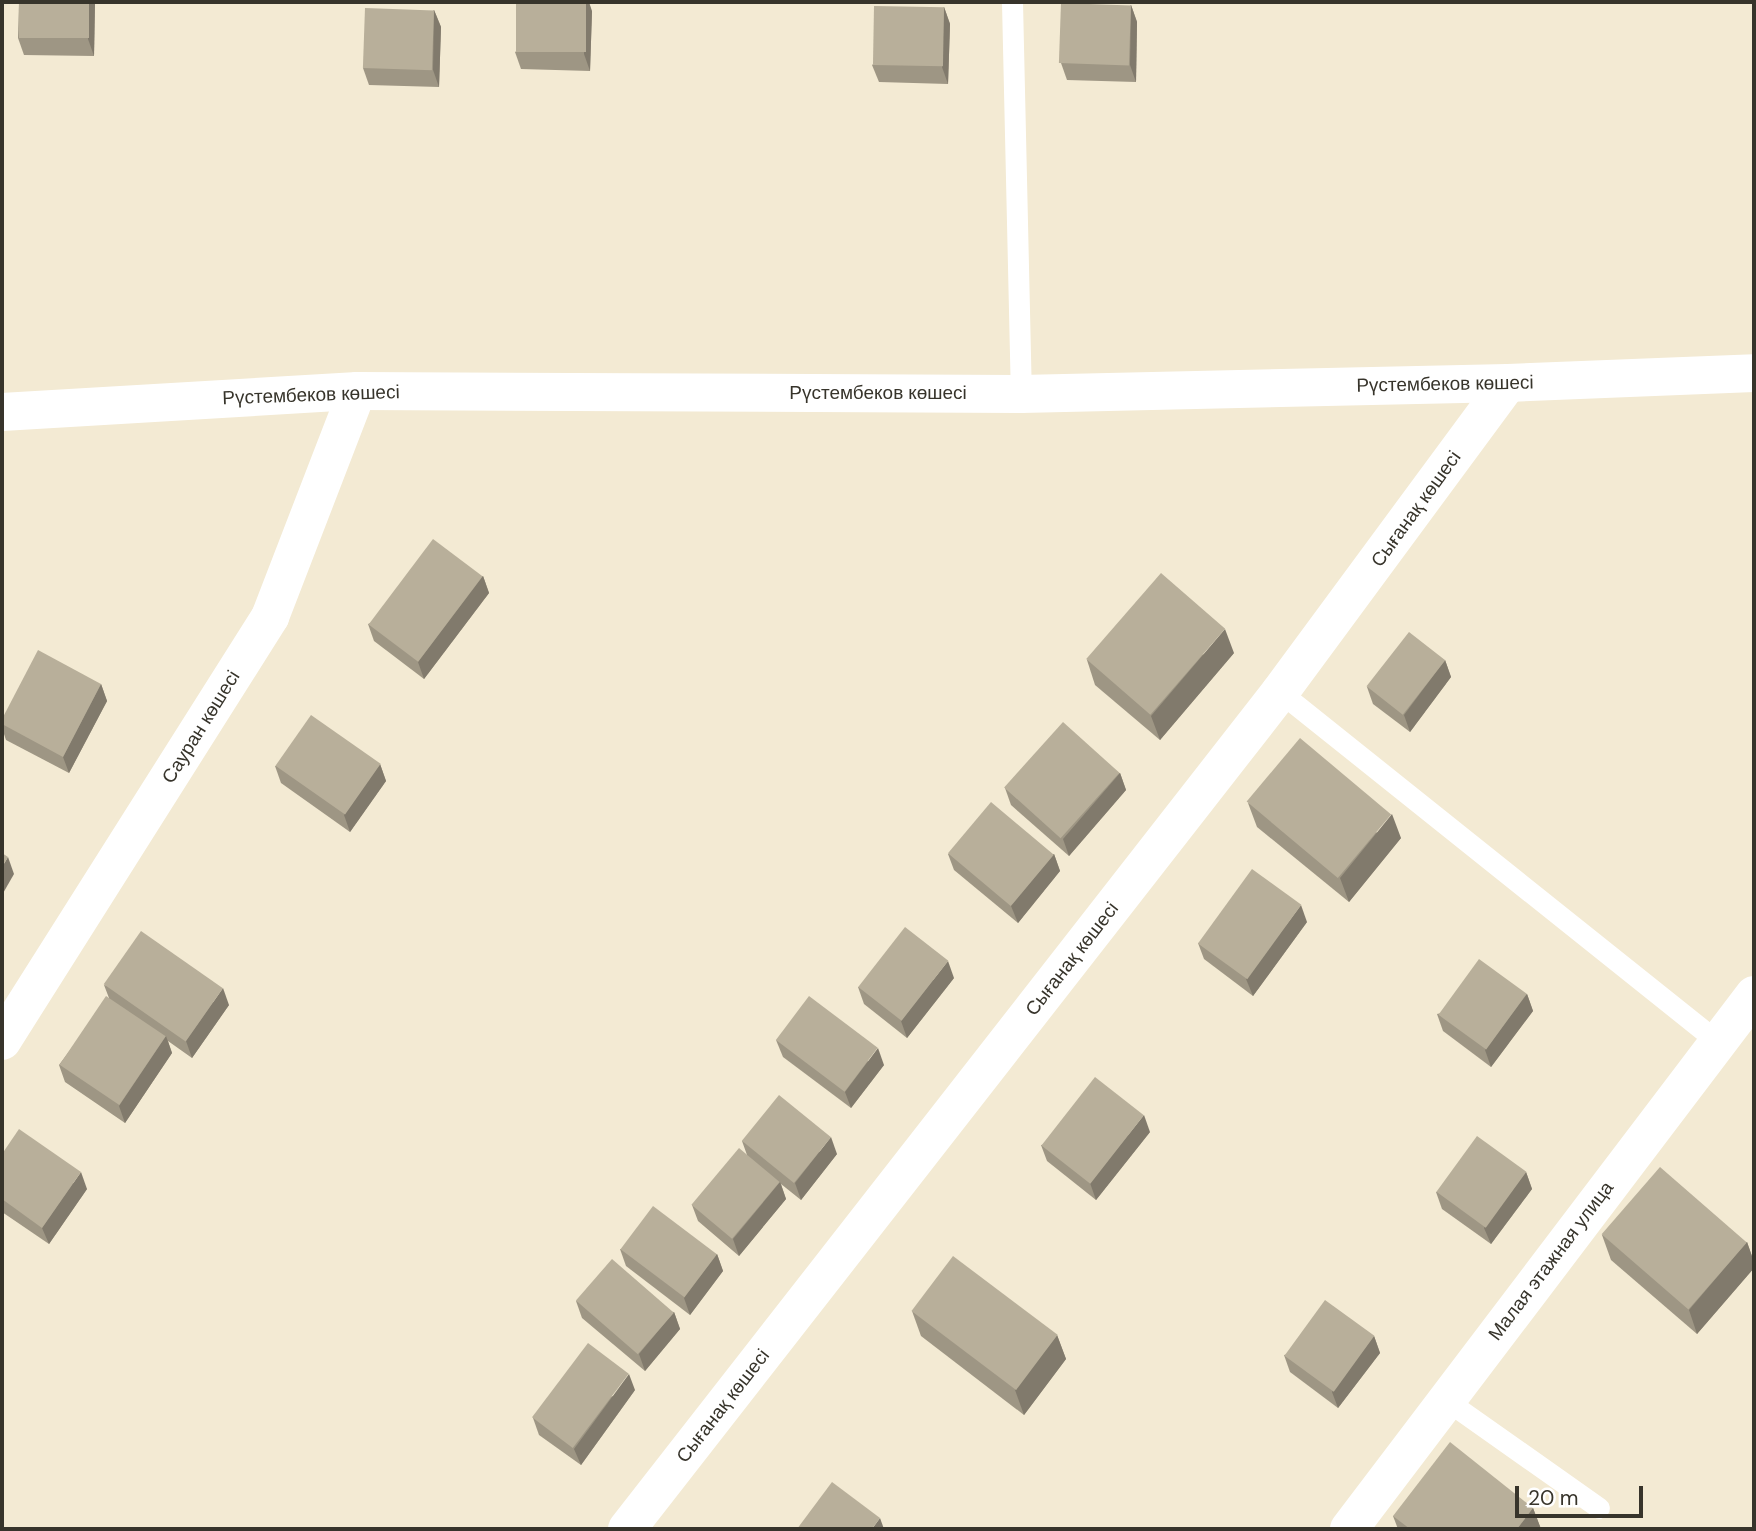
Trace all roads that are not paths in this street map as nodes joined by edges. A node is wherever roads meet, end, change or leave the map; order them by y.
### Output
1 (1012, 2) edge
2 (1754, 373) edge
3 (1508, 383) junction
4 (357, 391) junction
5 (1021, 394) junction
6 (2, 412) edge
7 (1280, 692) junction
8 (1754, 995) edge
9 (2, 1041) edge
10 (1718, 1042) junction
11 (1446, 1400) junction
12 (1599, 1508) dead end
13 (626, 1529) edge
14 (1349, 1529) edge

1 - 5 lane
2 - 3 street, Рүстембеков көшесі
3 - 5 street, Рүстембеков көшесі
3 - 7 street, Сығанақ көшесі
4 - 5 street, Рүстембеков көшесі
4 - 6 street, Рүстембеков көшесі
4 - 9 street, Сауран көшесі
7 - 10 lane
7 - 13 street, Сығанақ көшесі
8 - 10 street, Малая этажная улица
10 - 11 street, Малая этажная улица
11 - 12 lane
11 - 14 street, Малая этажная улица

